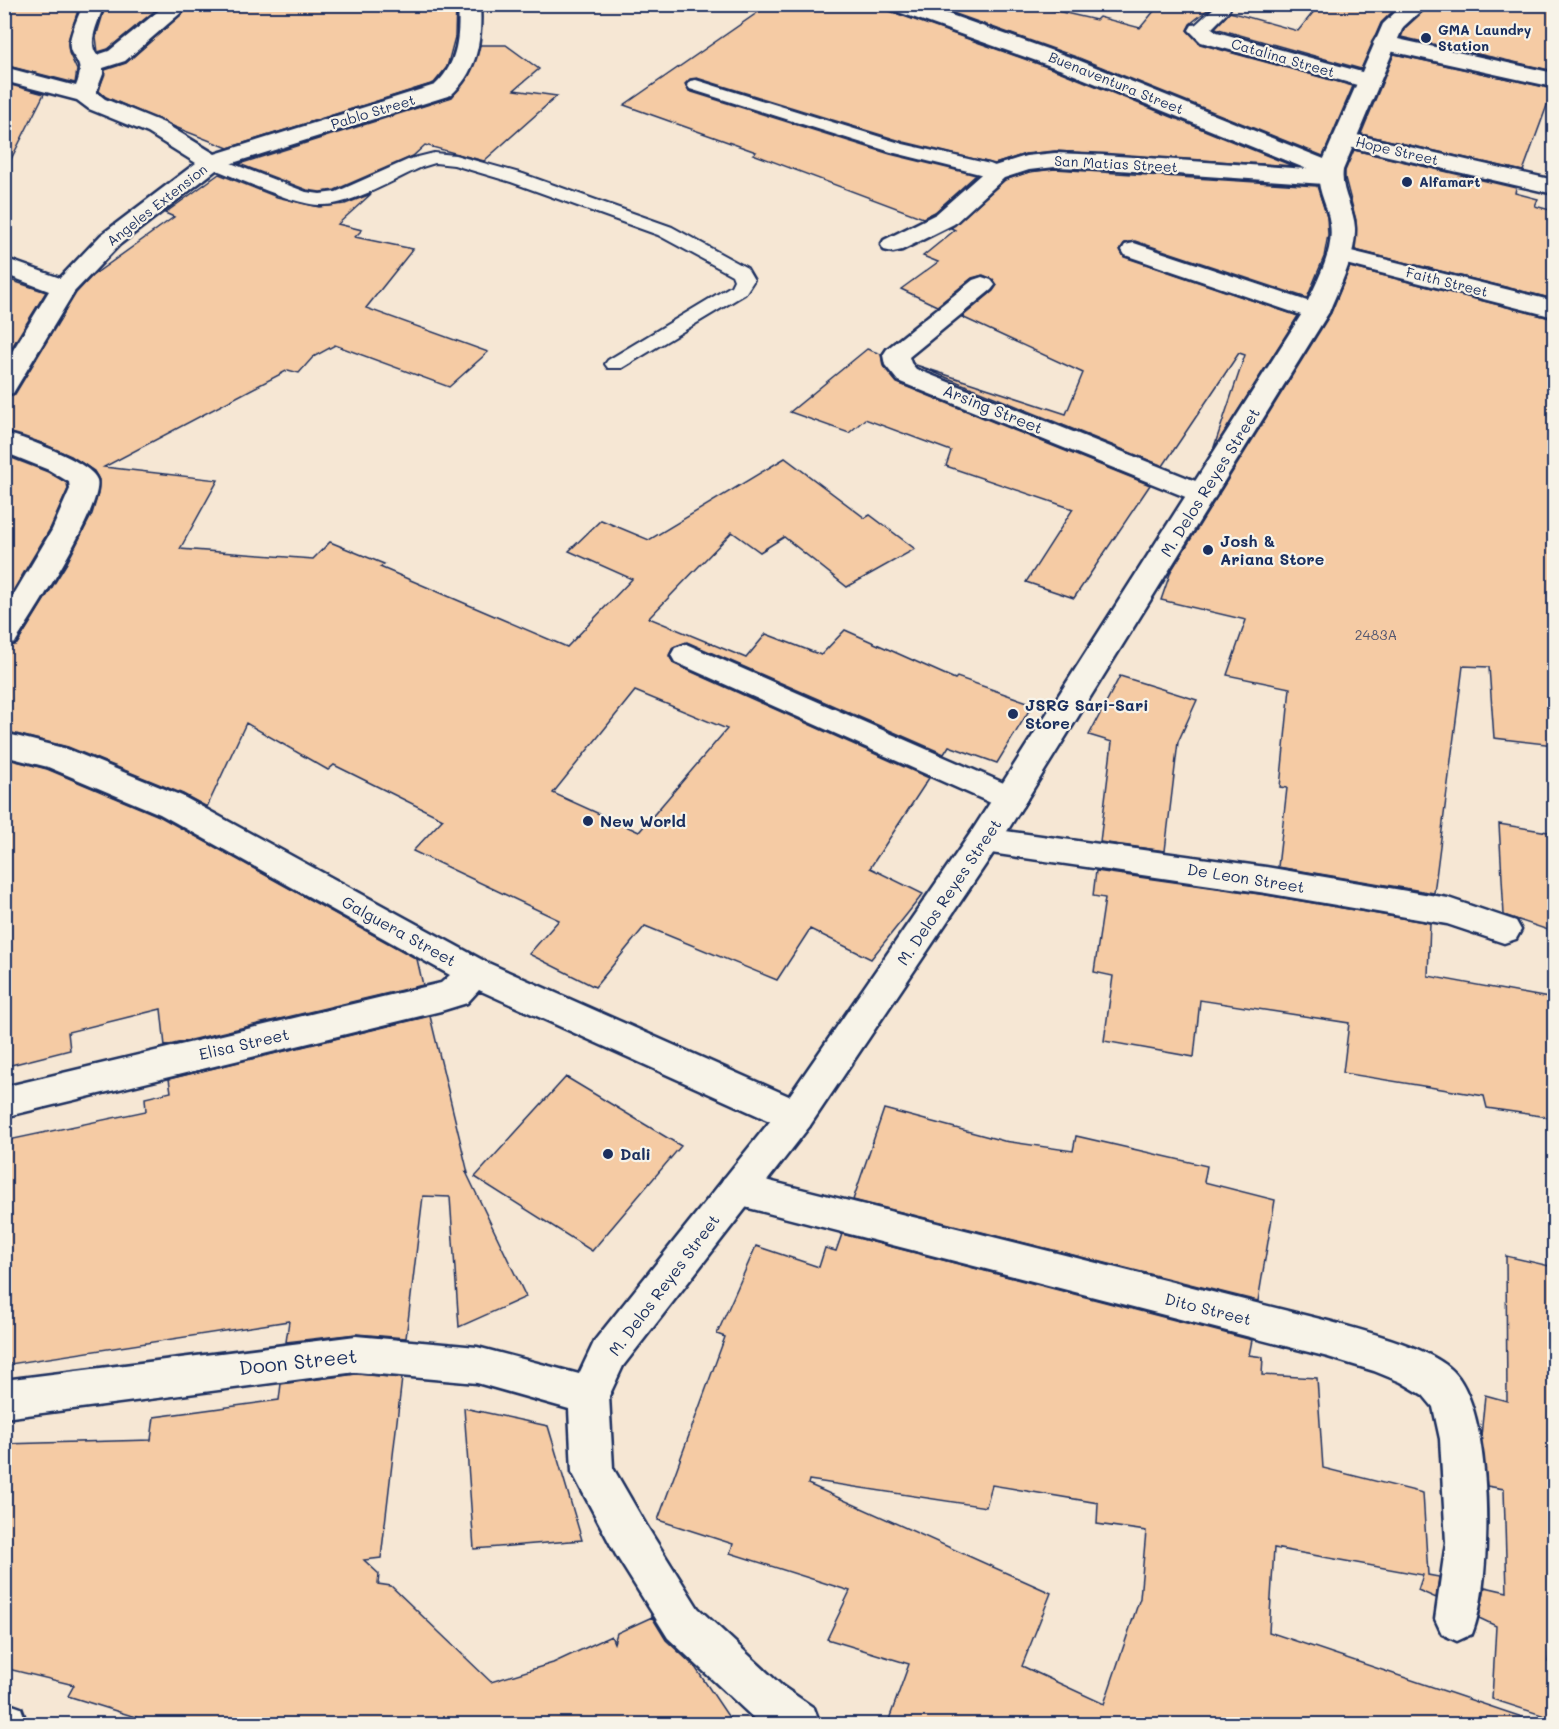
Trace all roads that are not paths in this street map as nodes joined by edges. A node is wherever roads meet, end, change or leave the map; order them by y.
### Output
1 (94, 4) edge
2 (181, 4) edge
3 (469, 4) edge
4 (898, 4) edge
5 (1418, 4) edge
6 (1222, 9) dead end
7 (1200, 30) joint
8 (1384, 43) junction
9 (92, 64) junction
10 (4, 74) edge
11 (1554, 80) edge
12 (1368, 81) junction
13 (696, 86) dead end
14 (84, 94) junction
15 (1344, 139) junction
16 (212, 162) junction
17 (996, 173) junction
18 (1329, 174) junction
19 (1554, 187) edge
20 (892, 245) dead end
21 (1134, 250) dead end
22 (1339, 255) junction
23 (4, 265) edge
24 (982, 285) dead end
25 (64, 288) junction
26 (1554, 309) edge
27 (1316, 312) junction
28 (615, 364) dead end
29 (4, 387) edge
30 (4, 441) edge
31 (1203, 494) junction
32 (4, 636) edge
33 (686, 655) dead end
34 (4, 744) edge
35 (1011, 799) junction
36 (984, 840) junction
37 (1504, 930) dead end
38 (474, 972) junction
39 (4, 1102) edge
40 (796, 1116) junction
41 (737, 1190) junction
42 (590, 1396) junction
43 (4, 1399) edge
44 (1457, 1619) dead end
45 (798, 1725) edge

1 - 9 street
2 - 9 street
3 - 16 street, Pablo Street
4 - 18 street, Buenaventura Street
5 - 8 street
6 - 7 lane
7 - 12 street, Catalina Street
8 - 11 street
8 - 12 street
9 - 14 street
10 - 14 street, Angeles Extension
12 - 15 street
13 - 17 lane
14 - 16 street, Angeles Extension
15 - 18 street
15 - 19 street, Hope Street
16 - 25 street, Angeles Extension
16 - 28 lane
17 - 18 street, San Matias Street
17 - 20 street, San Matias Street
18 - 22 street, M. Delos Reyes Street
21 - 27 street
22 - 26 street, Faith Street
22 - 27 street, M. Delos Reyes Street
23 - 25 street
24 - 31 street, Arsing Street
25 - 29 street, Angeles Extension
27 - 31 street, M. Delos Reyes Street
30 - 32 street
31 - 35 street, M. Delos Reyes Street
33 - 35 street
34 - 38 street, Galguera Street
35 - 36 street, M. Delos Reyes Street
36 - 37 street, De Leon Street
36 - 40 street, M. Delos Reyes Street
38 - 39 street, Elisa Street
38 - 40 street, Galguera Street
40 - 41 street, M. Delos Reyes Street
41 - 42 street, M. Delos Reyes Street
41 - 44 street, Dito Street
42 - 43 street, Doon Street
42 - 45 street, M. Delos Reyes Street

